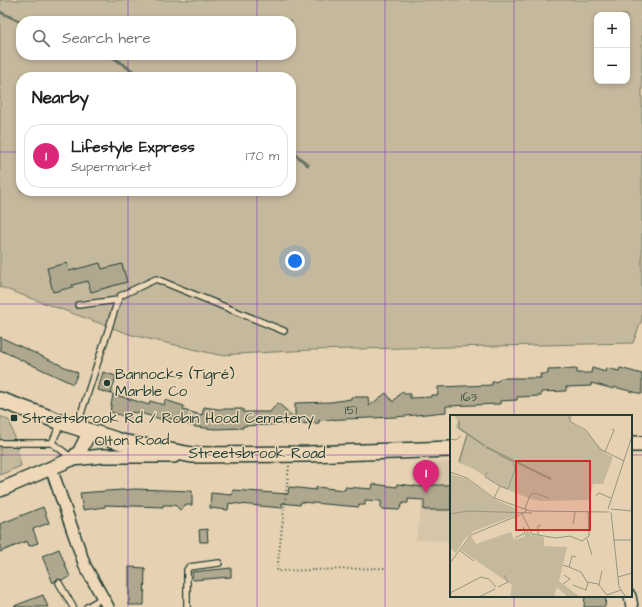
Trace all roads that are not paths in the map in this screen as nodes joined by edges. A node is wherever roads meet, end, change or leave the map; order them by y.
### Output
1 (118, 300) junction
2 (78, 305) dead end
3 (284, 331) dead end
4 (0, 400) edge
5 (61, 422) junction
6 (83, 429) junction
7 (0, 443) edge
8 (52, 443) junction
9 (450, 449) edge
10 (192, 455) junction
11 (72, 458) junction
12 (51, 468) junction
13 (0, 490) edge
14 (219, 563) dead end
15 (59, 583) dead end
16 (630, 597) edge
17 (105, 603) edge
18 (73, 607) edge
19 (87, 607) edge
20 (187, 607) edge
21 (632, 607) edge

1 - 2 lane
1 - 3 lane
1 - 6 lane
4 - 5 main road, Streetsbrook Road
5 - 6 main road, Streetsbrook Road
5 - 8 lane
6 - 10 main road, Streetsbrook Road
6 - 11 street, Olton Road
7 - 8 lane
8 - 11 lane
9 - 10 main road, Streetsbrook Road
10 - 11 street, Olton Road
11 - 12 street, Olton Road
12 - 13 street, Olton Road
12 - 17 street
14 - 20 lane
15 - 18 lane
16 - 21 street
17 - 19 lane

